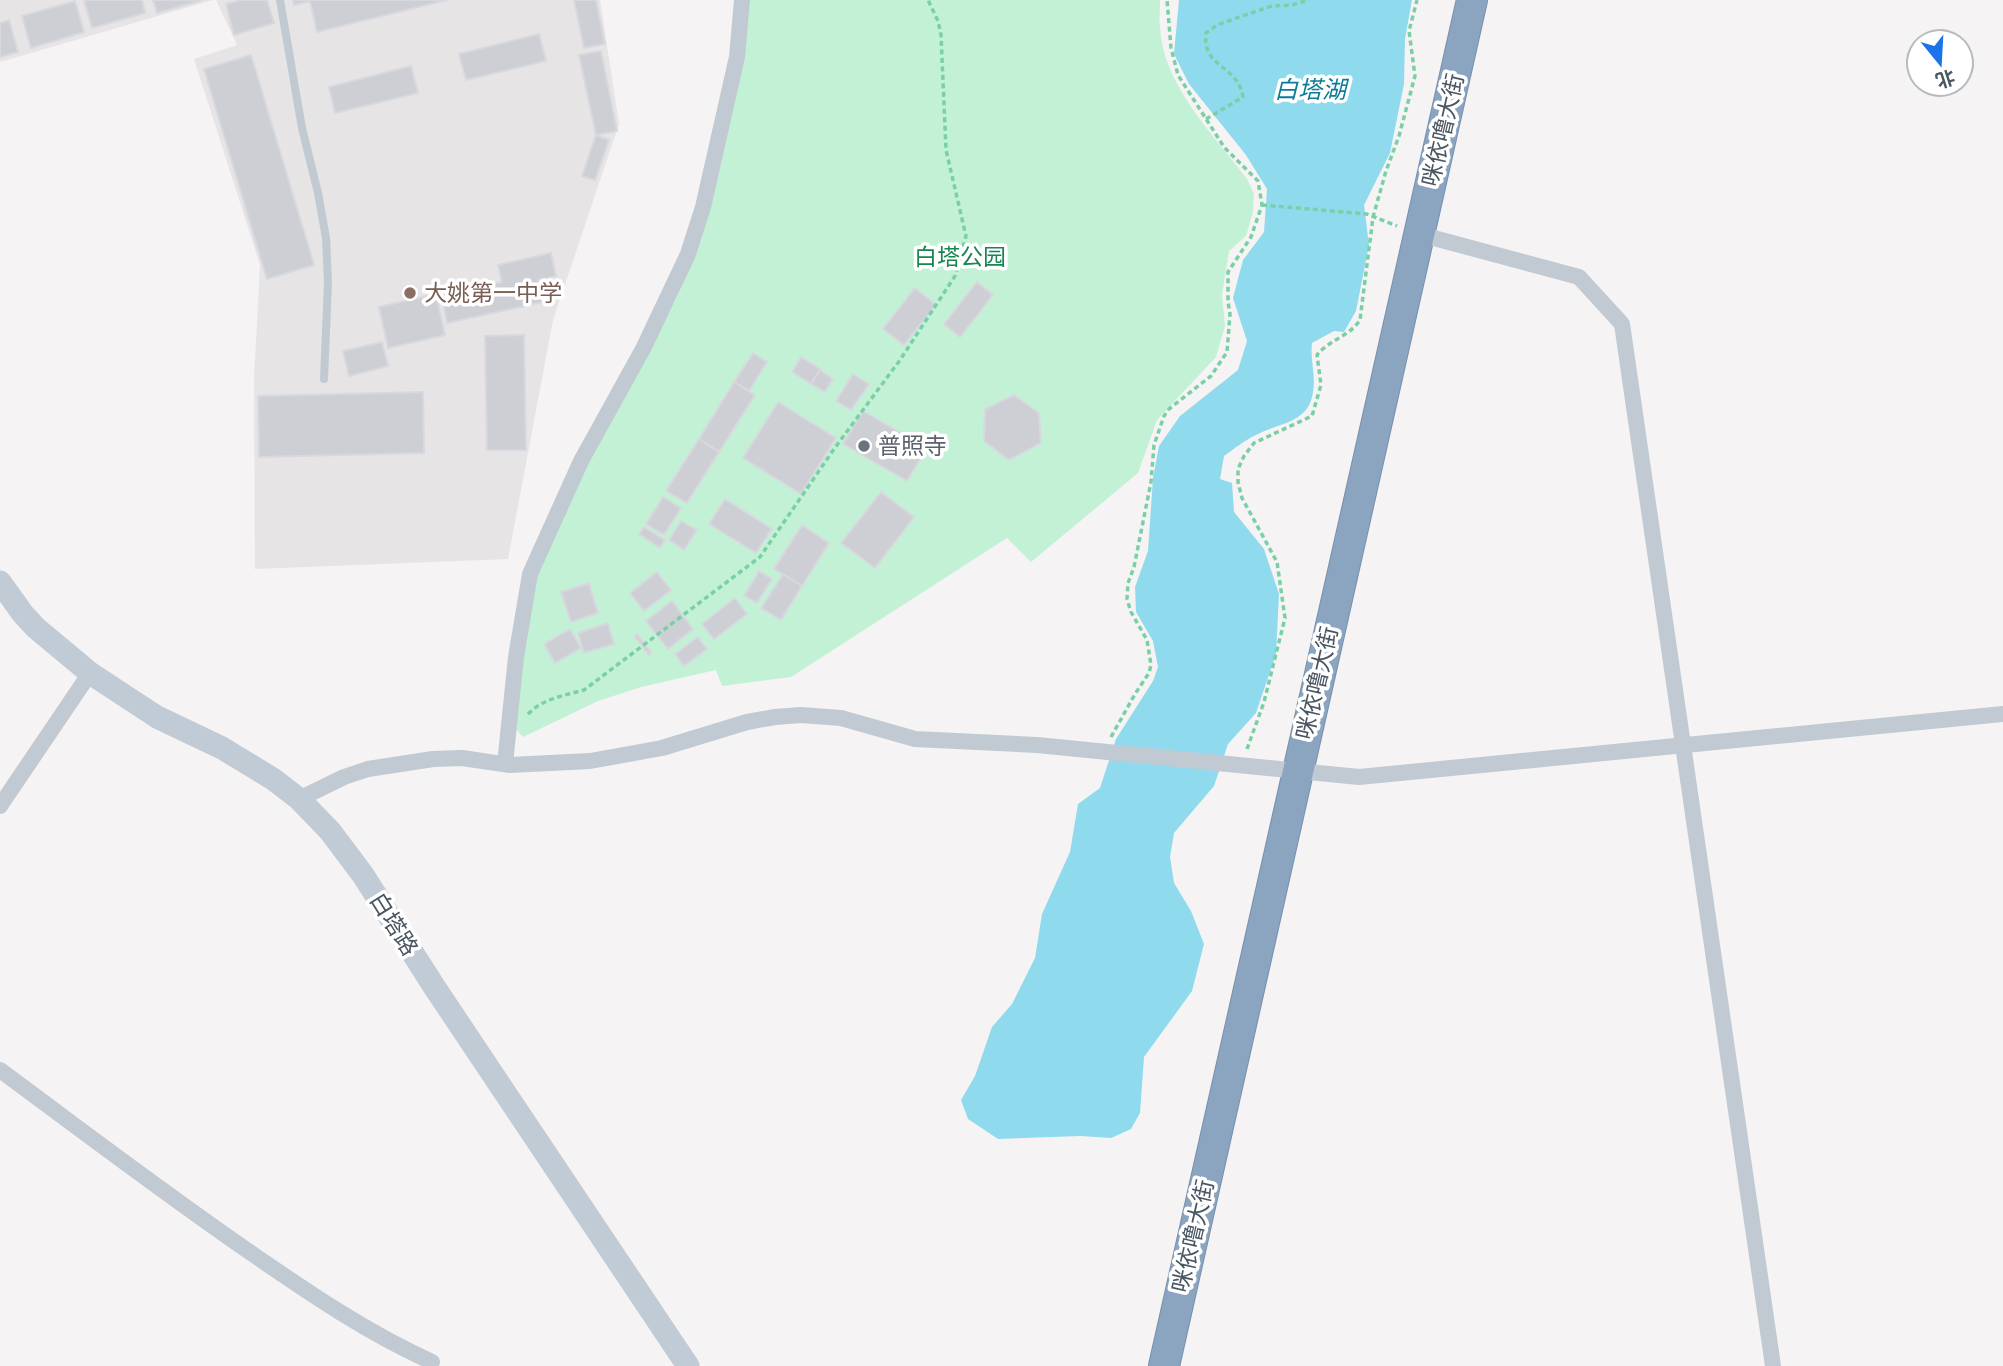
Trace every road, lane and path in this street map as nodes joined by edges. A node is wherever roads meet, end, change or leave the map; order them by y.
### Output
1 (280, 0) edge
2 (741, 0) edge
3 (928, 0) edge
4 (1167, 0) edge
5 (1309, 0) edge
6 (1417, 0) edge
7 (1472, 0) edge
8 (1206, 119) junction
9 (1262, 205) junction
10 (1373, 217) junction
11 (1419, 234) junction
12 (324, 379) dead end
13 (0, 582) edge
14 (90, 673) junction
15 (2003, 714) edge
16 (524, 719) dead end
17 (1683, 746) junction
18 (1102, 752) junction
19 (505, 764) junction
20 (1240, 767) junction
21 (1297, 773) junction
22 (299, 799) junction
23 (0, 806) edge
24 (0, 1070) edge
25 (432, 1362) dead end
26 (688, 1366) edge
27 (1164, 1366) edge
28 (1773, 1366) edge

1 - 12 lane
2 - 19 street
3 - 16 path
4 - 8 path
5 - 8 path
6 - 10 path
7 - 11 highway, 咪依噜大街
8 - 9 path
9 - 10 path
9 - 18 path
10 - 11 path
10 - 20 path
11 - 17 street
11 - 21 highway, 咪依噜大街
13 - 14 street, 白塔路
14 - 22 street, 白塔路
14 - 23 street
15 - 17 street
17 - 21 street
17 - 28 street
18 - 19 street
18 - 20 street
19 - 22 street
20 - 21 street
21 - 27 highway, 咪依噜大街
22 - 26 street, 白塔路
24 - 25 street

